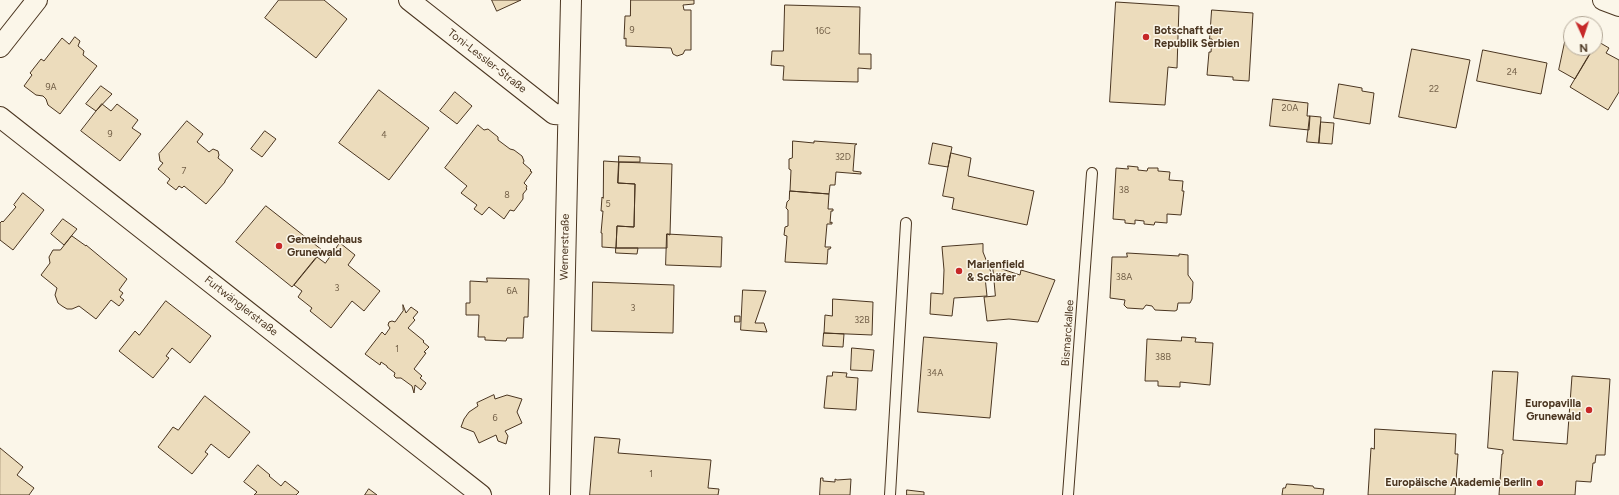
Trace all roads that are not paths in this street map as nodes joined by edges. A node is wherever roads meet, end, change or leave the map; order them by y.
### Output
1 (37, 0) edge
2 (409, 0) edge
3 (571, 0) edge
4 (1603, 0) edge
5 (1619, 6) edge
6 (0, 47) edge
7 (568, 115) junction
8 (0, 117) edge
9 (1092, 173) dead end
10 (906, 224) dead end
11 (481, 495) edge
12 (560, 495) edge
13 (890, 495) edge
14 (1068, 495) edge

1 - 6 street
2 - 7 street, Toni-Lessler-Straße
3 - 7 street, Wernerstraße
4 - 5 street
7 - 12 street, Wernerstraße
8 - 11 street, Furtwänglerstraße
9 - 14 lane, Bismarckallee
10 - 13 lane

